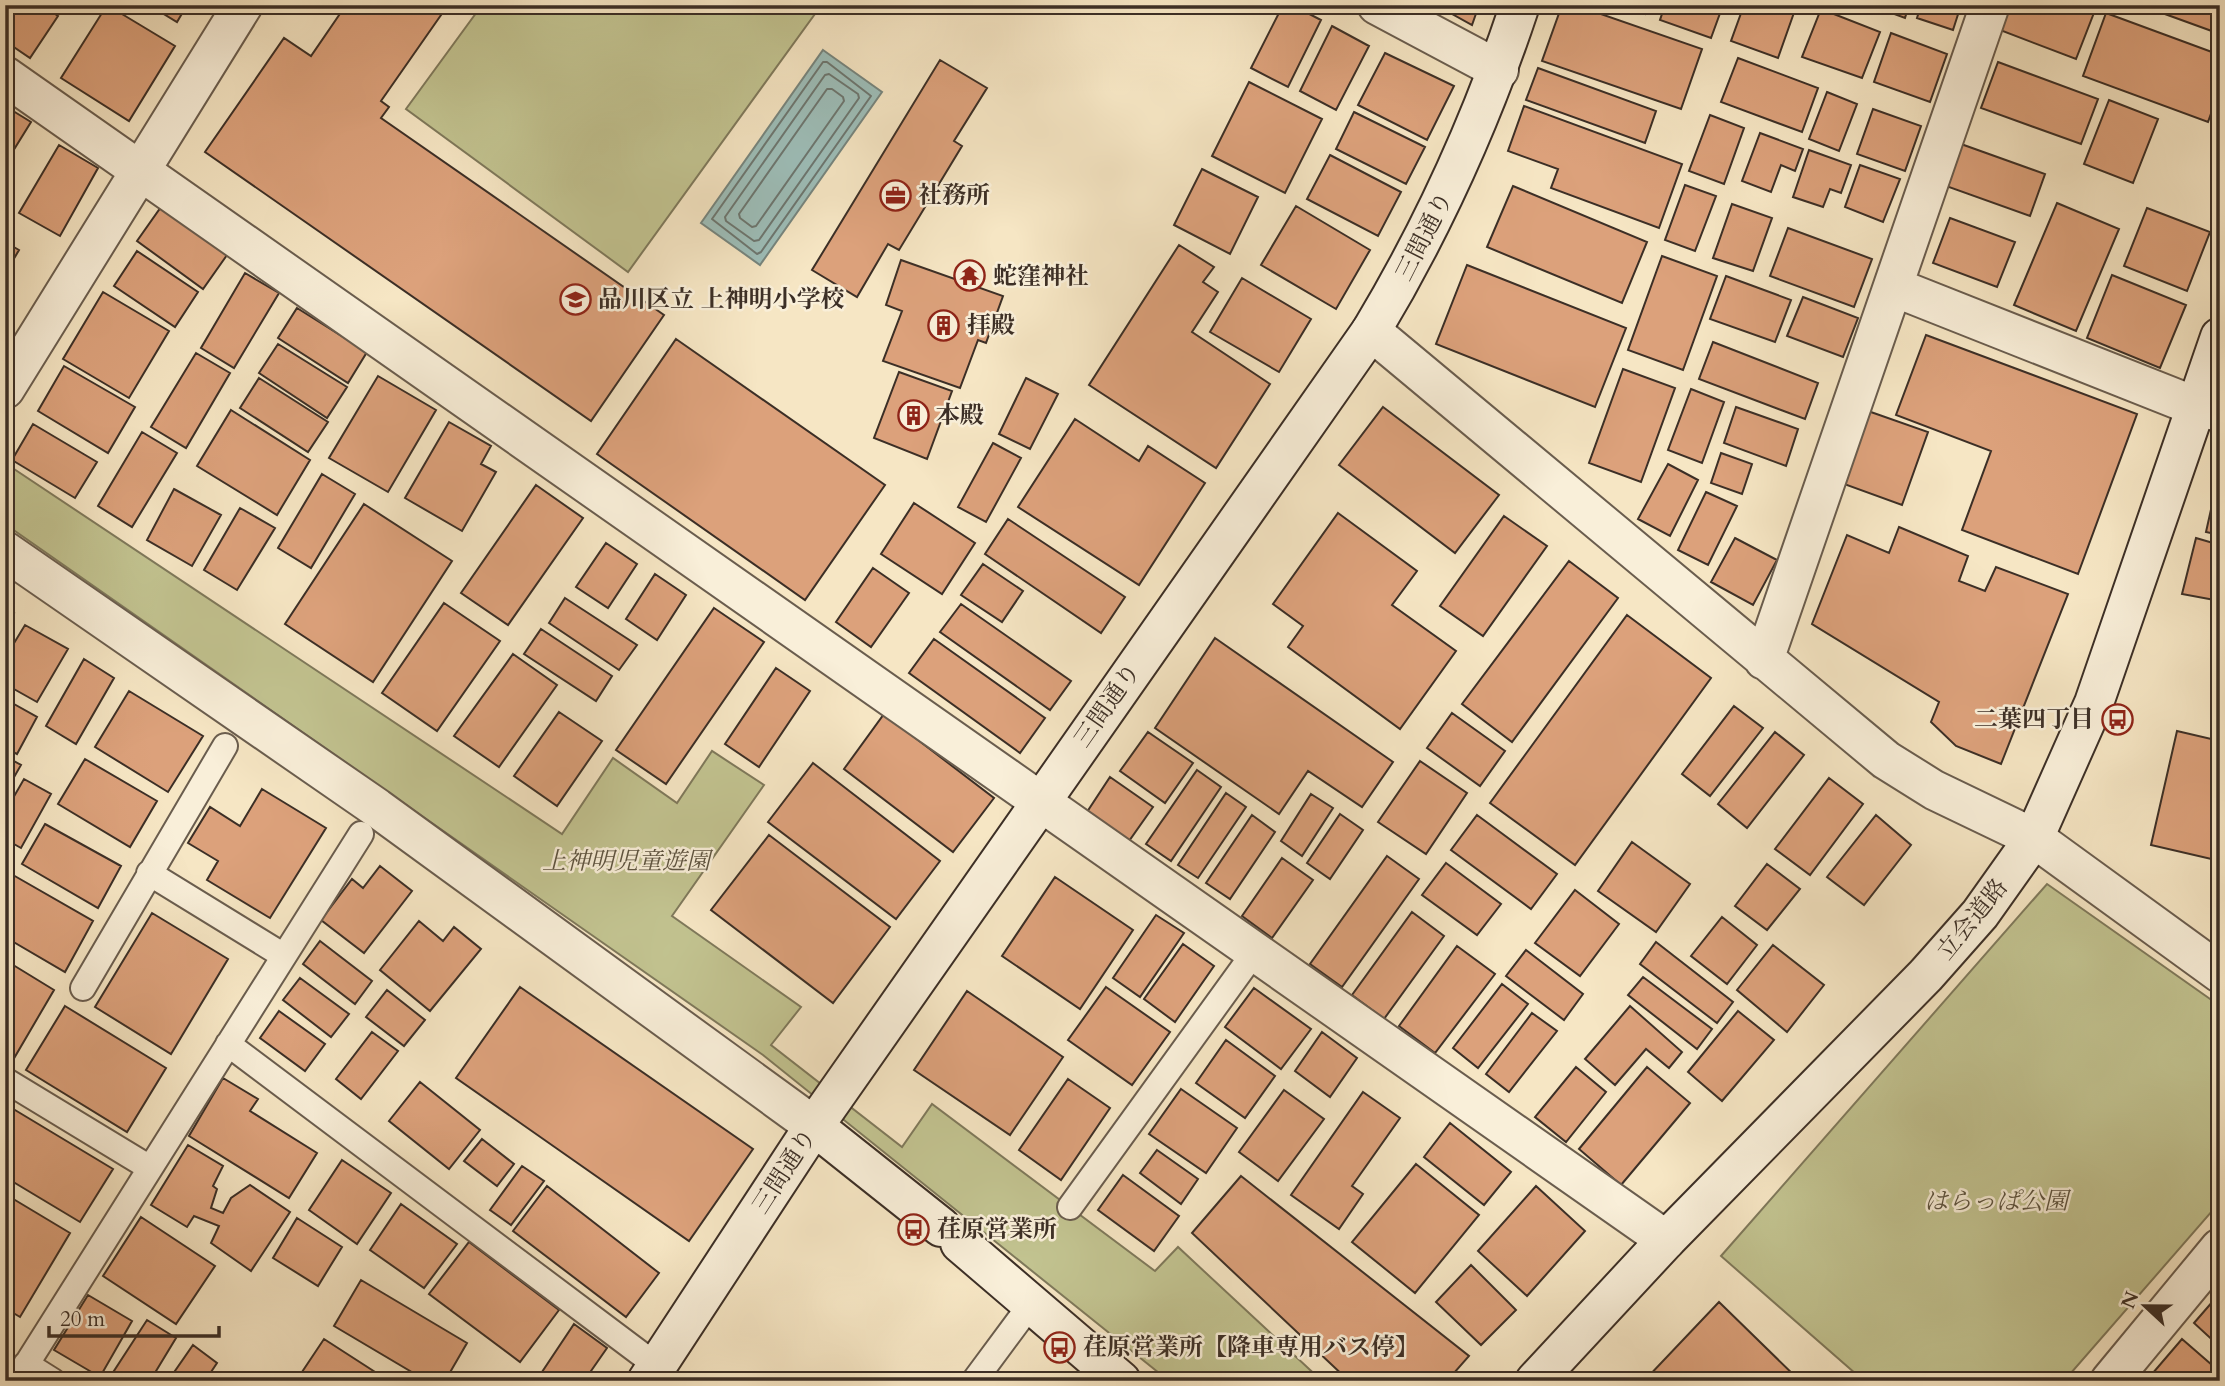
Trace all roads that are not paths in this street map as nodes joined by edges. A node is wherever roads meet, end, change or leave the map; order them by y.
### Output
1 (243, 5) edge
2 (1377, 5) edge
3 (1520, 5) edge
4 (1990, 5) edge
5 (1499, 71) junction
6 (5, 76) edge
7 (141, 170) junction
8 (1894, 287) junction
9 (1371, 331) junction
10 (2220, 337) edge
11 (5, 389) edge
12 (2209, 410) edge
13 (5, 551) edge
14 (1764, 660) junction
15 (225, 746) dead end
16 (1038, 802) junction
17 (361, 834) dead end
18 (2034, 838) junction
19 (149, 873) junction
20 (1256, 950) junction
21 (284, 956) junction
22 (2220, 973) edge
23 (83, 988) dead end
24 (228, 1044) junction
25 (5, 1080) edge
26 (814, 1126) junction
27 (150, 1168) junction
28 (1070, 1207) dead end
29 (1666, 1240) junction
30 (2220, 1248) edge
31 (1031, 1304) junction
32 (21, 1373) edge
33 (652, 1373) edge
34 (53, 1381) edge
35 (974, 1381) edge
36 (1121, 1381) edge
37 (1535, 1381) edge
38 (2110, 1381) edge

1 - 7 street
2 - 5 street
3 - 5 street, 三間通り
4 - 8 street
5 - 9 street, 三間通り
6 - 7 street
7 - 11 street
7 - 16 street
8 - 12 street
8 - 14 street
9 - 14 street
9 - 16 street, 三間通り
10 - 12 street, 立会道路
12 - 18 street, 立会道路
13 - 26 street
14 - 18 street
15 - 19 lane
16 - 20 street
16 - 26 street, 三間通り
17 - 21 lane
18 - 22 street
18 - 29 street, 立会道路
19 - 21 lane
19 - 23 lane
20 - 28 lane
20 - 29 street
21 - 24 lane
24 - 27 lane
24 - 33 lane
25 - 27 lane
26 - 31 street
26 - 33 street, 三間通り
27 - 32 lane
29 - 37 street, 立会道路
30 - 38 street
31 - 35 lane
31 - 36 street
32 - 34 lane

